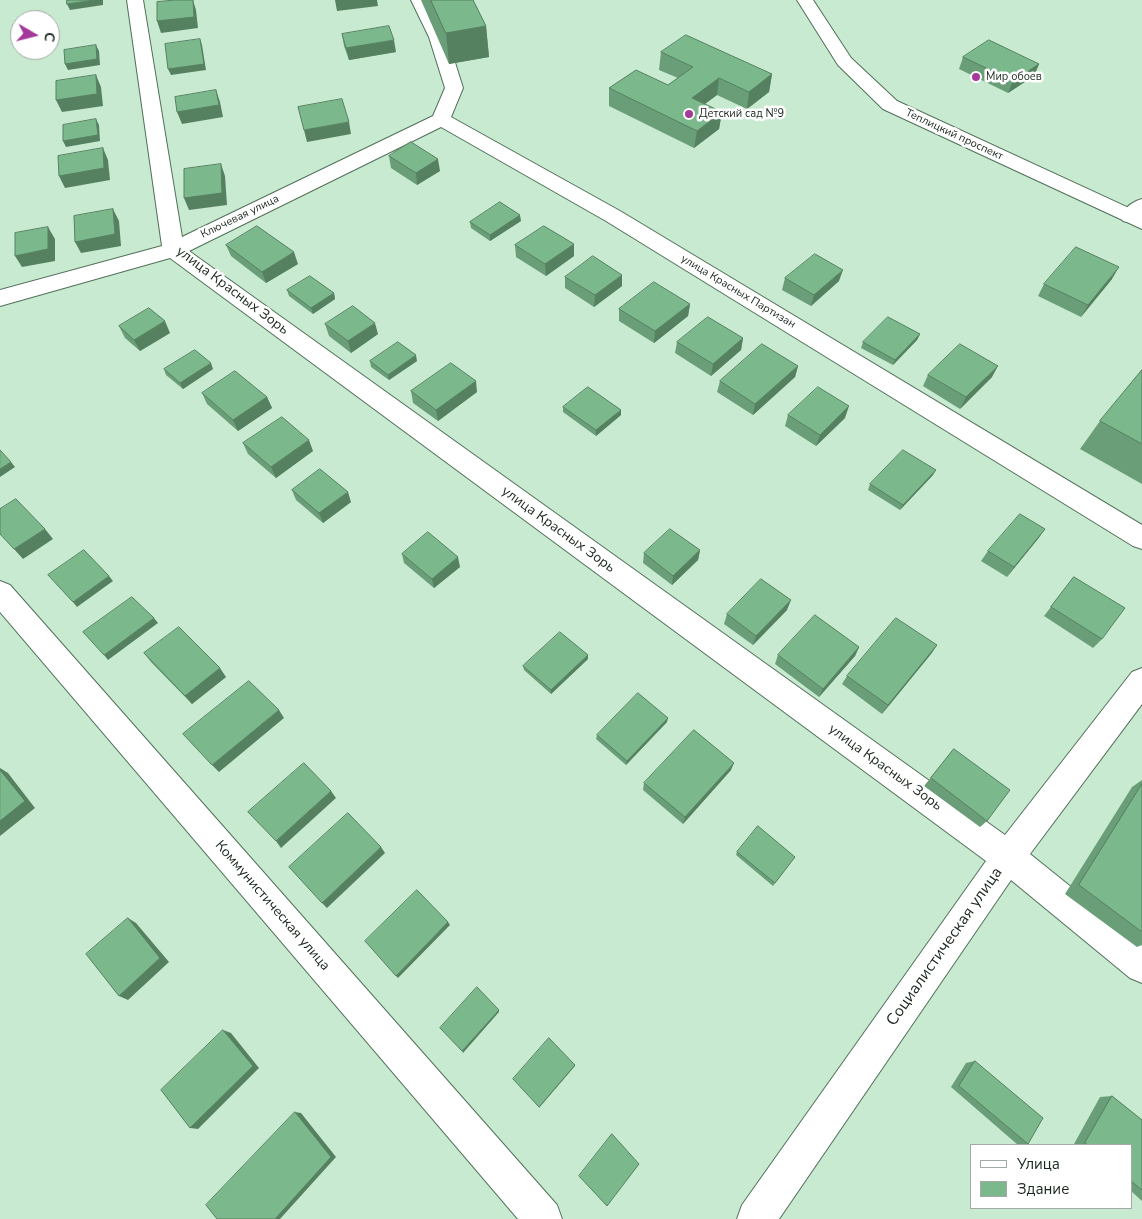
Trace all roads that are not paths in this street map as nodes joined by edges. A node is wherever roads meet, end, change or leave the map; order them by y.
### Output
1 (135, 0) edge
2 (419, 0) edge
3 (804, 0) edge
4 (441, 119) junction
5 (1138, 214) edge
6 (173, 250) junction
7 (0, 298) edge
8 (1142, 538) edge
9 (0, 593) edge
10 (1142, 681) edge
11 (1008, 857) junction
12 (1142, 966) edge
13 (543, 1219) edge
14 (756, 1219) edge

1 - 6 street, улица Красных Зорь
2 - 4 street
3 - 5 street, Теплицкий проспект
4 - 6 street, Ключевая улица
4 - 8 street, улица Красных Партизан
6 - 7 street, Ключевая улица
6 - 11 street, улица Красных Зорь
9 - 13 street, Коммунистическая улица
10 - 11 street, Социалистическая улица
11 - 12 street, улица Красных Зорь
11 - 14 street, Социалистическая улица

